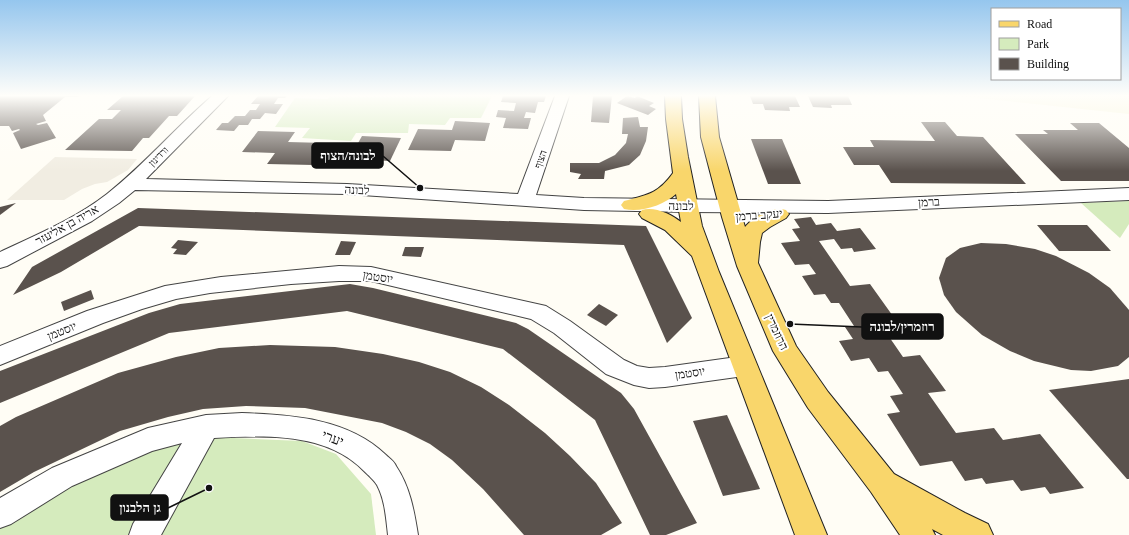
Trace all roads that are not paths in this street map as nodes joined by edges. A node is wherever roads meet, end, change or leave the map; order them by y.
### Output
1 (195, 121) edge
2 (553, 121) edge
3 (674, 121) edge
4 (709, 121) edge
5 (681, 175) junction
6 (130, 184) junction
7 (1129, 194) edge
8 (525, 199) junction
9 (584, 204) junction
10 (631, 205) junction
11 (828, 207) junction
12 (689, 211) junction
13 (731, 212) junction
14 (650, 214) junction
15 (780, 214) junction
16 (701, 253) junction
17 (0, 261) edge
18 (748, 266) junction
19 (4, 349) edge
20 (744, 366) junction
21 (206, 427) junction
22 (882, 482) junction
23 (0, 514) edge
24 (144, 535) edge
25 (404, 535) edge
26 (811, 535) edge
27 (918, 535) edge
28 (977, 535) edge

1 - 6 street, ורדינון
2 - 8 street, הצוף
3 - 5 main road
4 - 13 main road, הרוזמרין
5 - 10 main road
5 - 12 main road
6 - 8 street, לבונה
6 - 17 street, אריה בן אליעזר
7 - 11 street, ברמן
8 - 9 street, לבונה
9 - 10 street, לבונה
9 - 14 street, לבונה
10 - 12 street, לבונה
11 - 13 street, ברמן
11 - 15 street, יעקב ברמן
12 - 13 street, יעקב ברמן
12 - 14 street, לבונה
12 - 16 main road
13 - 15 street, יעקב ברמן
13 - 18 main road, הרוזמרין
14 - 16 main road
15 - 18 main road
16 - 20 main road
18 - 22 main road, הרוזמרין
19 - 20 street, יוסטמן
20 - 26 main road
21 - 23 street, יערי
21 - 24 street
21 - 25 street, יערי
22 - 27 main road, הרוזמרין
22 - 28 main road

